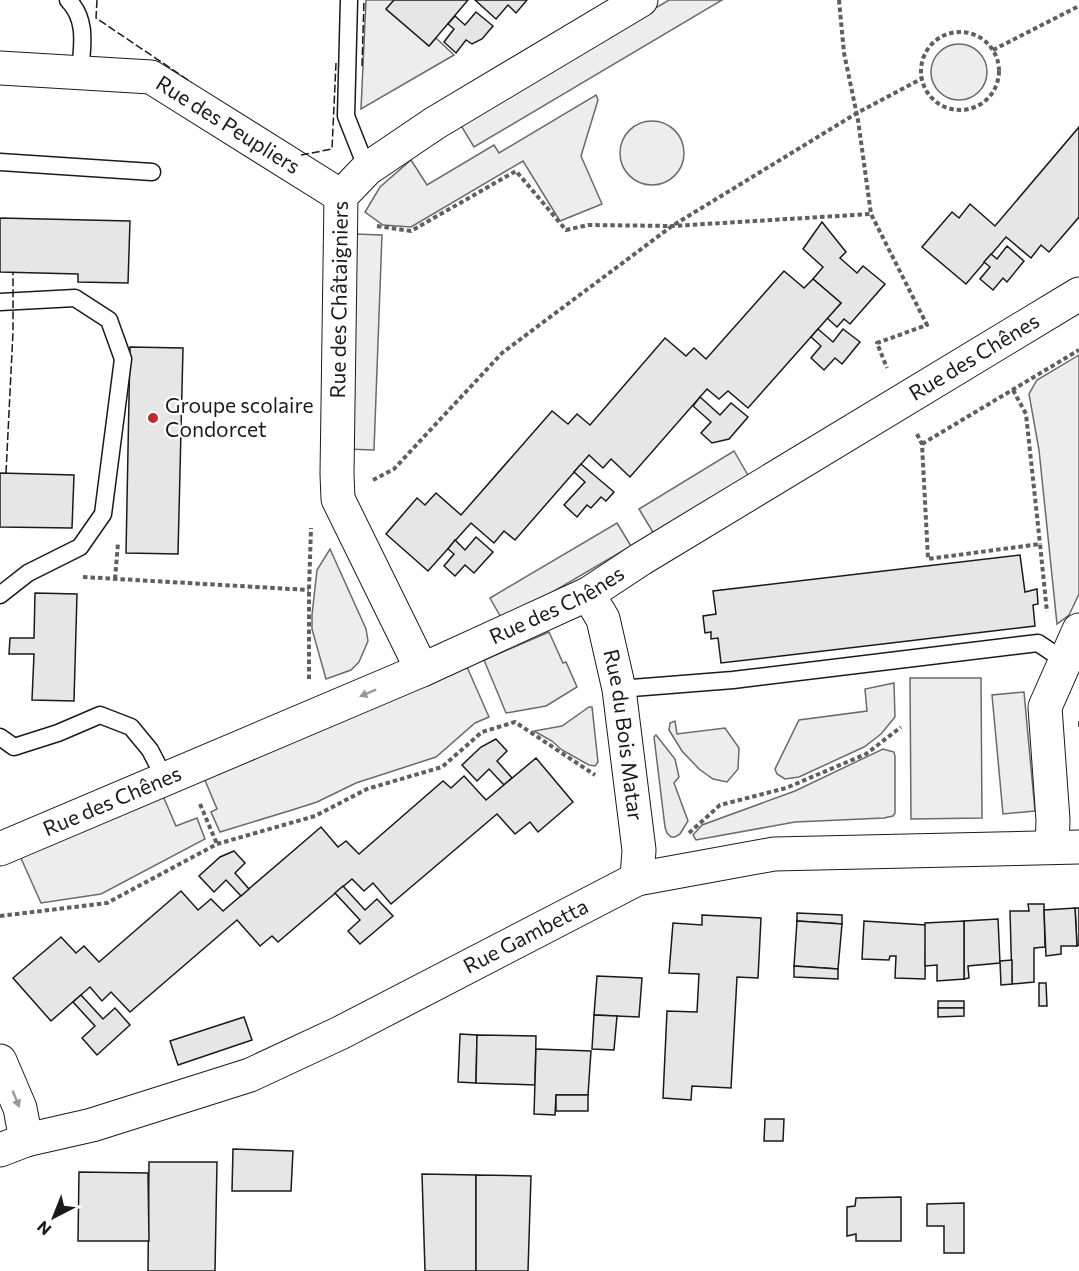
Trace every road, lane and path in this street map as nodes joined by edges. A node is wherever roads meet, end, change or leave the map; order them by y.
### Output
1 (68, 0) edge
2 (349, 0) edge
3 (641, 0) edge
4 (838, 0) edge
5 (1079, 6) edge
6 (993, 50) junction
7 (0, 68) edge
8 (80, 73) junction
9 (921, 79) junction
10 (857, 112) junction
11 (0, 162) edge
12 (367, 169) junction
13 (152, 172) dead end
14 (341, 196) junction
15 (871, 214) junction
16 (370, 223) dead end
17 (672, 226) junction
18 (1079, 294) edge
19 (0, 302) edge
20 (1079, 350) edge
21 (888, 370) dead end
22 (1013, 390) junction
23 (913, 424) dead end
24 (922, 444) junction
25 (338, 500) junction
26 (1040, 544) junction
27 (28, 573) junction
28 (309, 590) junction
29 (588, 594) junction
30 (0, 595) edge
31 (1079, 630) edge
32 (1038, 643) junction
33 (1065, 661) junction
34 (422, 670) junction
35 (309, 683) dead end
36 (619, 689) junction
37 (902, 727) dead end
38 (0, 737) edge
39 (175, 775) junction
40 (604, 780) dead end
41 (217, 844) junction
42 (1065, 847) edge
43 (0, 849) edge
44 (638, 865) junction
45 (0, 916) edge
46 (0, 1061) edge
47 (13, 1145) edge

1 - 8 lane
2 - 12 lane
3 - 12 street, Rue des Châtaigniers
4 - 10 path
5 - 6 path
6 - 9 path
6 - 9 path
7 - 8 street, Rue des Peupliers
8 - 14 street, Rue des Peupliers
9 - 10 path
10 - 15 path
10 - 17 path
11 - 13 lane
12 - 14 street, Rue des Châtaigniers
14 - 25 street, Rue des Châtaigniers
15 - 17 path
15 - 21 path
16 - 17 path
17 - 25 path
18 - 29 street, Rue des Chênes
19 - 27 lane
20 - 22 path
22 - 24 path
22 - 26 path
23 - 24 path
24 - 26 path
25 - 28 path
25 - 34 street, Rue des Châtaigniers
26 - 32 path
27 - 28 path
27 - 30 lane
28 - 35 path
29 - 34 street, Rue des Chênes
29 - 36 street, Rue du Bois Matar
31 - 33 street
32 - 33 lane
32 - 36 lane
33 - 42 street
34 -> 39 street, Rue des Chênes
36 - 44 street, Rue du Bois Matar
37 - 44 path
38 - 39 lane
39 - 41 path
39 - 43 street, Rue des Chênes
40 - 41 path
41 - 45 path
42 - 44 street, Rue Gambetta
44 - 47 street, Rue Gambetta
46 -> 47 street

